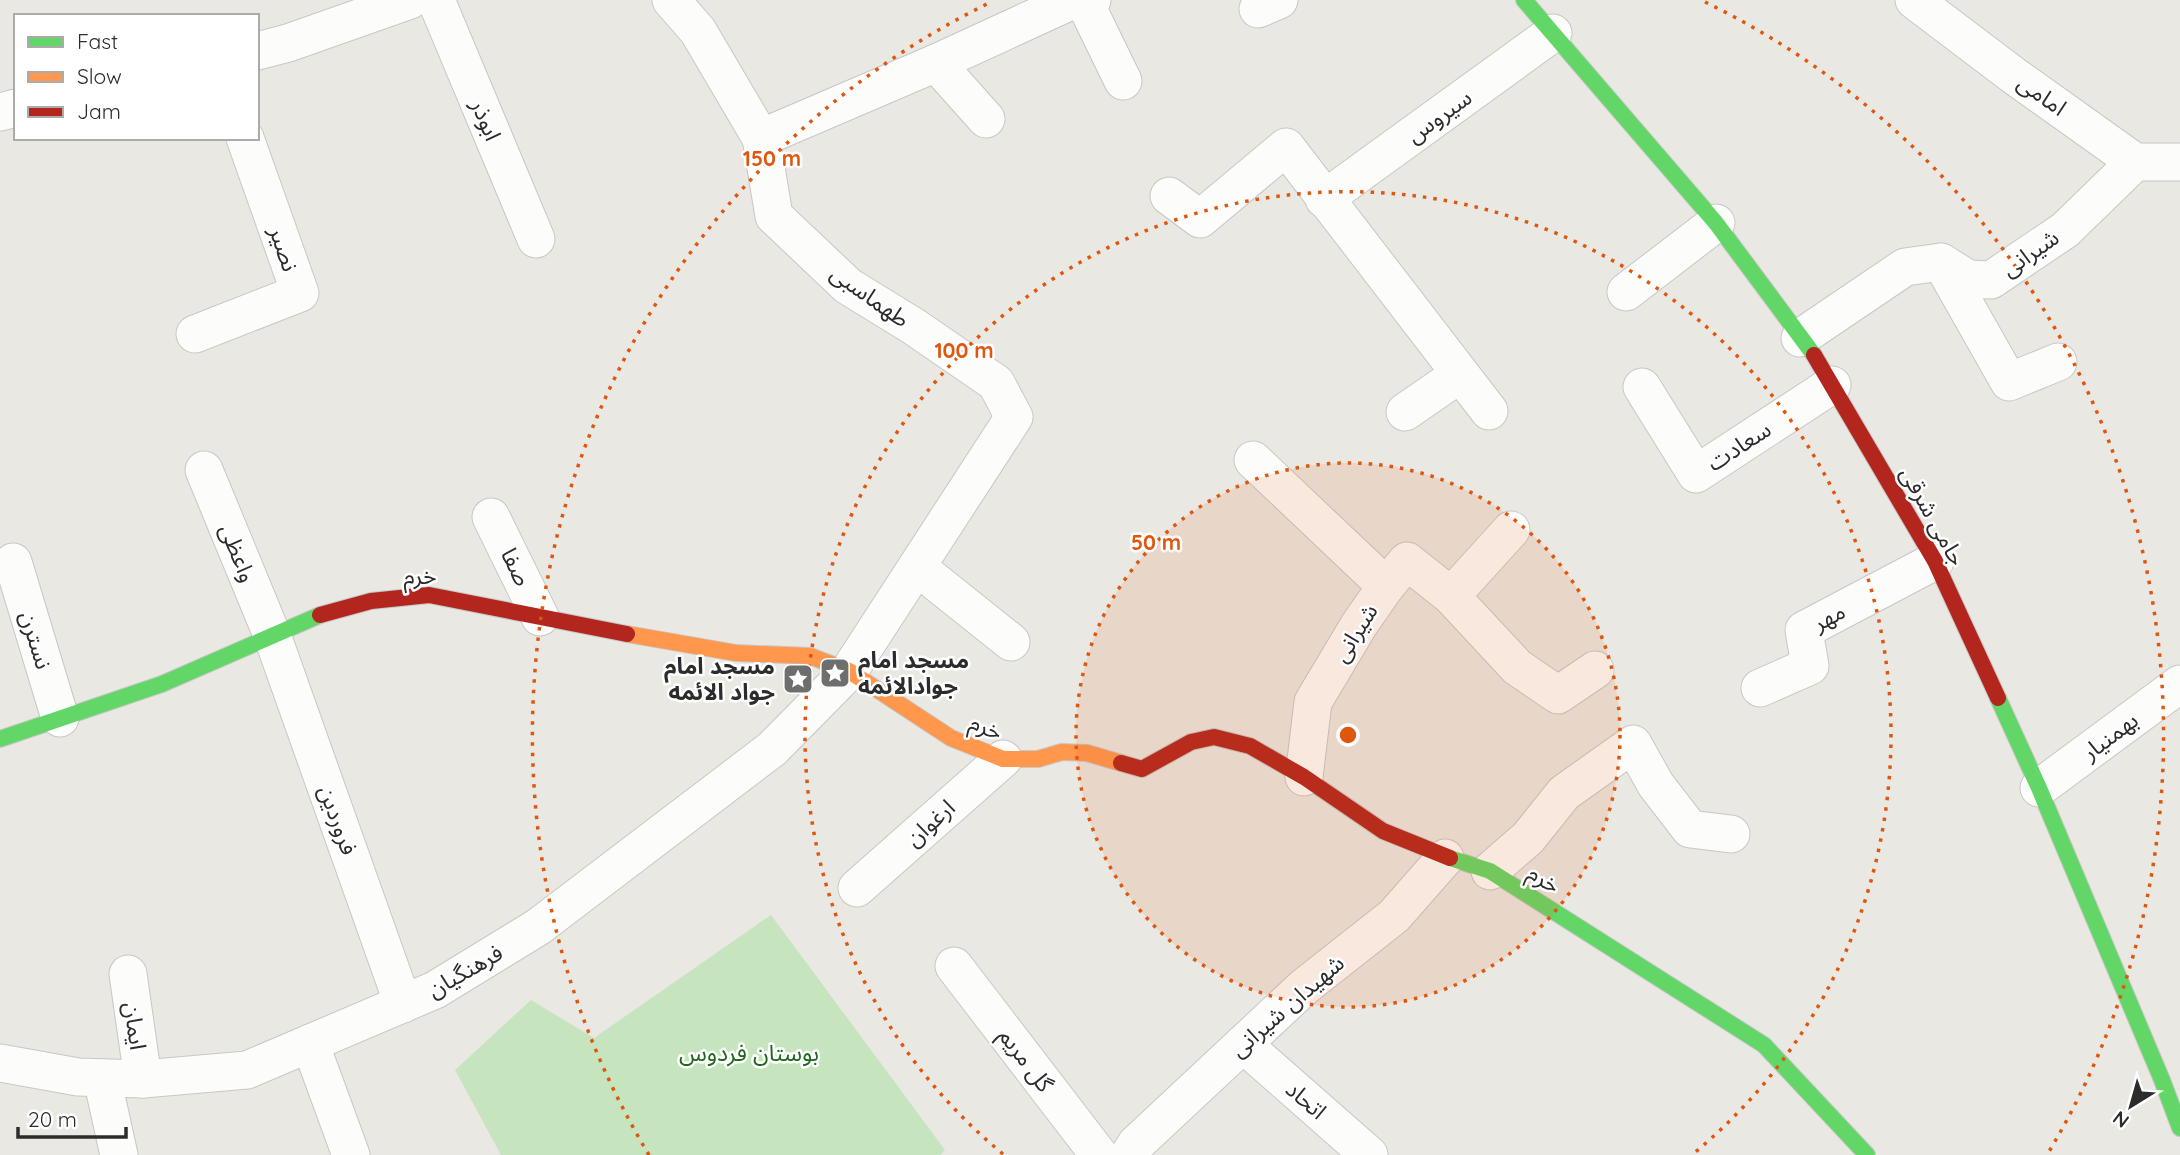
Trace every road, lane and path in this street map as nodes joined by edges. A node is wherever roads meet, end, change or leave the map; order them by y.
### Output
1 (411, 0) edge
2 (436, 0) edge
3 (671, 0) edge
4 (1073, 0) edge
5 (1092, 0) edge
6 (1524, 0) edge
7 (1914, 0) edge
8 (1553, 33) junction
9 (259, 50) edge
10 (936, 63) junction
11 (1123, 81) dead end
12 (986, 119) dead end
13 (761, 138) junction
14 (246, 140) edge
15 (2136, 162) junction
16 (2180, 162) edge
17 (1169, 196) dead end
18 (1324, 199) junction
19 (1716, 223) junction
20 (536, 239) dead end
21 (1941, 262) junction
22 (1626, 292) dead end
23 (195, 334) dead end
24 (1800, 338) junction
25 (2058, 362) dead end
26 (1460, 374) junction
27 (1832, 385) junction
28 (1642, 387) dead end
29 (1489, 411) dead end
30 (1405, 412) dead end
31 (1252, 460) dead end
32 (204, 470) dead end
33 (491, 517) dead end
34 (1511, 530) dead end
35 (1935, 561) junction
36 (13, 562) dead end
37 (917, 567) junction
38 (1385, 586) junction
39 (1451, 596) junction
40 (540, 617) junction
41 (272, 635) junction
42 (1011, 642) dead end
43 (1595, 670) dead end
44 (849, 671) junction
45 (2180, 684) edge
46 (1760, 688) dead end
47 (60, 718) junction
48 (0, 739) edge
49 (1003, 759) junction
50 (1304, 777) junction
51 (2039, 788) junction
52 (1731, 834) dead end
53 (1445, 858) junction
54 (1490, 872) junction
55 (857, 888) dead end
56 (954, 966) dead end
57 (128, 974) dead end
58 (403, 1004) junction
59 (310, 1043) junction
60 (1243, 1044) junction
61 (0, 1063) edge
62 (2171, 1074) edge
63 (102, 1078) junction
64 (143, 1079) junction
65 (2180, 1128) edge
66 (119, 1155) edge
67 (351, 1155) edge
68 (1099, 1155) edge
69 (1129, 1155) edge
70 (1369, 1155) edge
71 (1867, 1155) edge

1 - 9 street
2 - 20 street, ابوذر
3 - 13 street, طهماسبی
4 - 10 street
5 - 11 street
6 - 8 street, جامی شرقی
7 - 15 street, امامی
8 - 18 street, سیروس
8 - 19 street, جامی شرقی
10 - 12 street
10 - 13 street
13 - 37 street, طهماسبی
14 - 23 street, نصیر
15 - 16 street
15 - 21 street, شیرانی
17 - 18 street
18 - 26 street
19 - 22 street
19 - 24 street, جامی شرقی
21 - 24 street
21 - 25 street
24 - 27 street, جامی شرقی
26 - 29 street
26 - 30 street
27 - 28 street, سعادت
27 - 35 street, جامی شرقی
31 - 38 street, شیرانی
32 - 41 street, واعظی
33 - 40 street, صفا
34 - 39 street
35 - 46 street, مهر
35 - 51 street, جامی شرقی
36 - 47 street, نسترن
37 - 42 street
37 - 44 street, طهماسبی
38 - 39 street
38 - 50 street, شیرانی
39 - 43 street
40 - 41 street, خرم
40 - 44 street, خرم
41 - 47 street, خرم
41 - 58 street, فروردین
44 - 49 street, خرم
44 - 58 street, فرهنگیان
45 - 51 street, بهمنیار
47 - 48 street, خرم
49 - 50 street, خرم
49 - 55 street, ارغوان
50 - 53 street, خرم
51 - 62 street, جامی شرقی
52 - 54 street
53 - 54 street, خرم
53 - 60 street, شهیدان شیرانی
54 - 71 street, خرم
56 - 68 street, گل مریم
57 - 64 street, ایمان
58 - 59 street, فرهنگیان
59 - 64 street, فرهنگیان
59 - 67 street
60 - 69 street, شهیدان شیرانی
60 - 70 street, اتحاد
61 - 63 street, فرهنگیان
62 - 65 street, جامی شرقی
63 - 64 street, فرهنگیان
63 - 66 street

